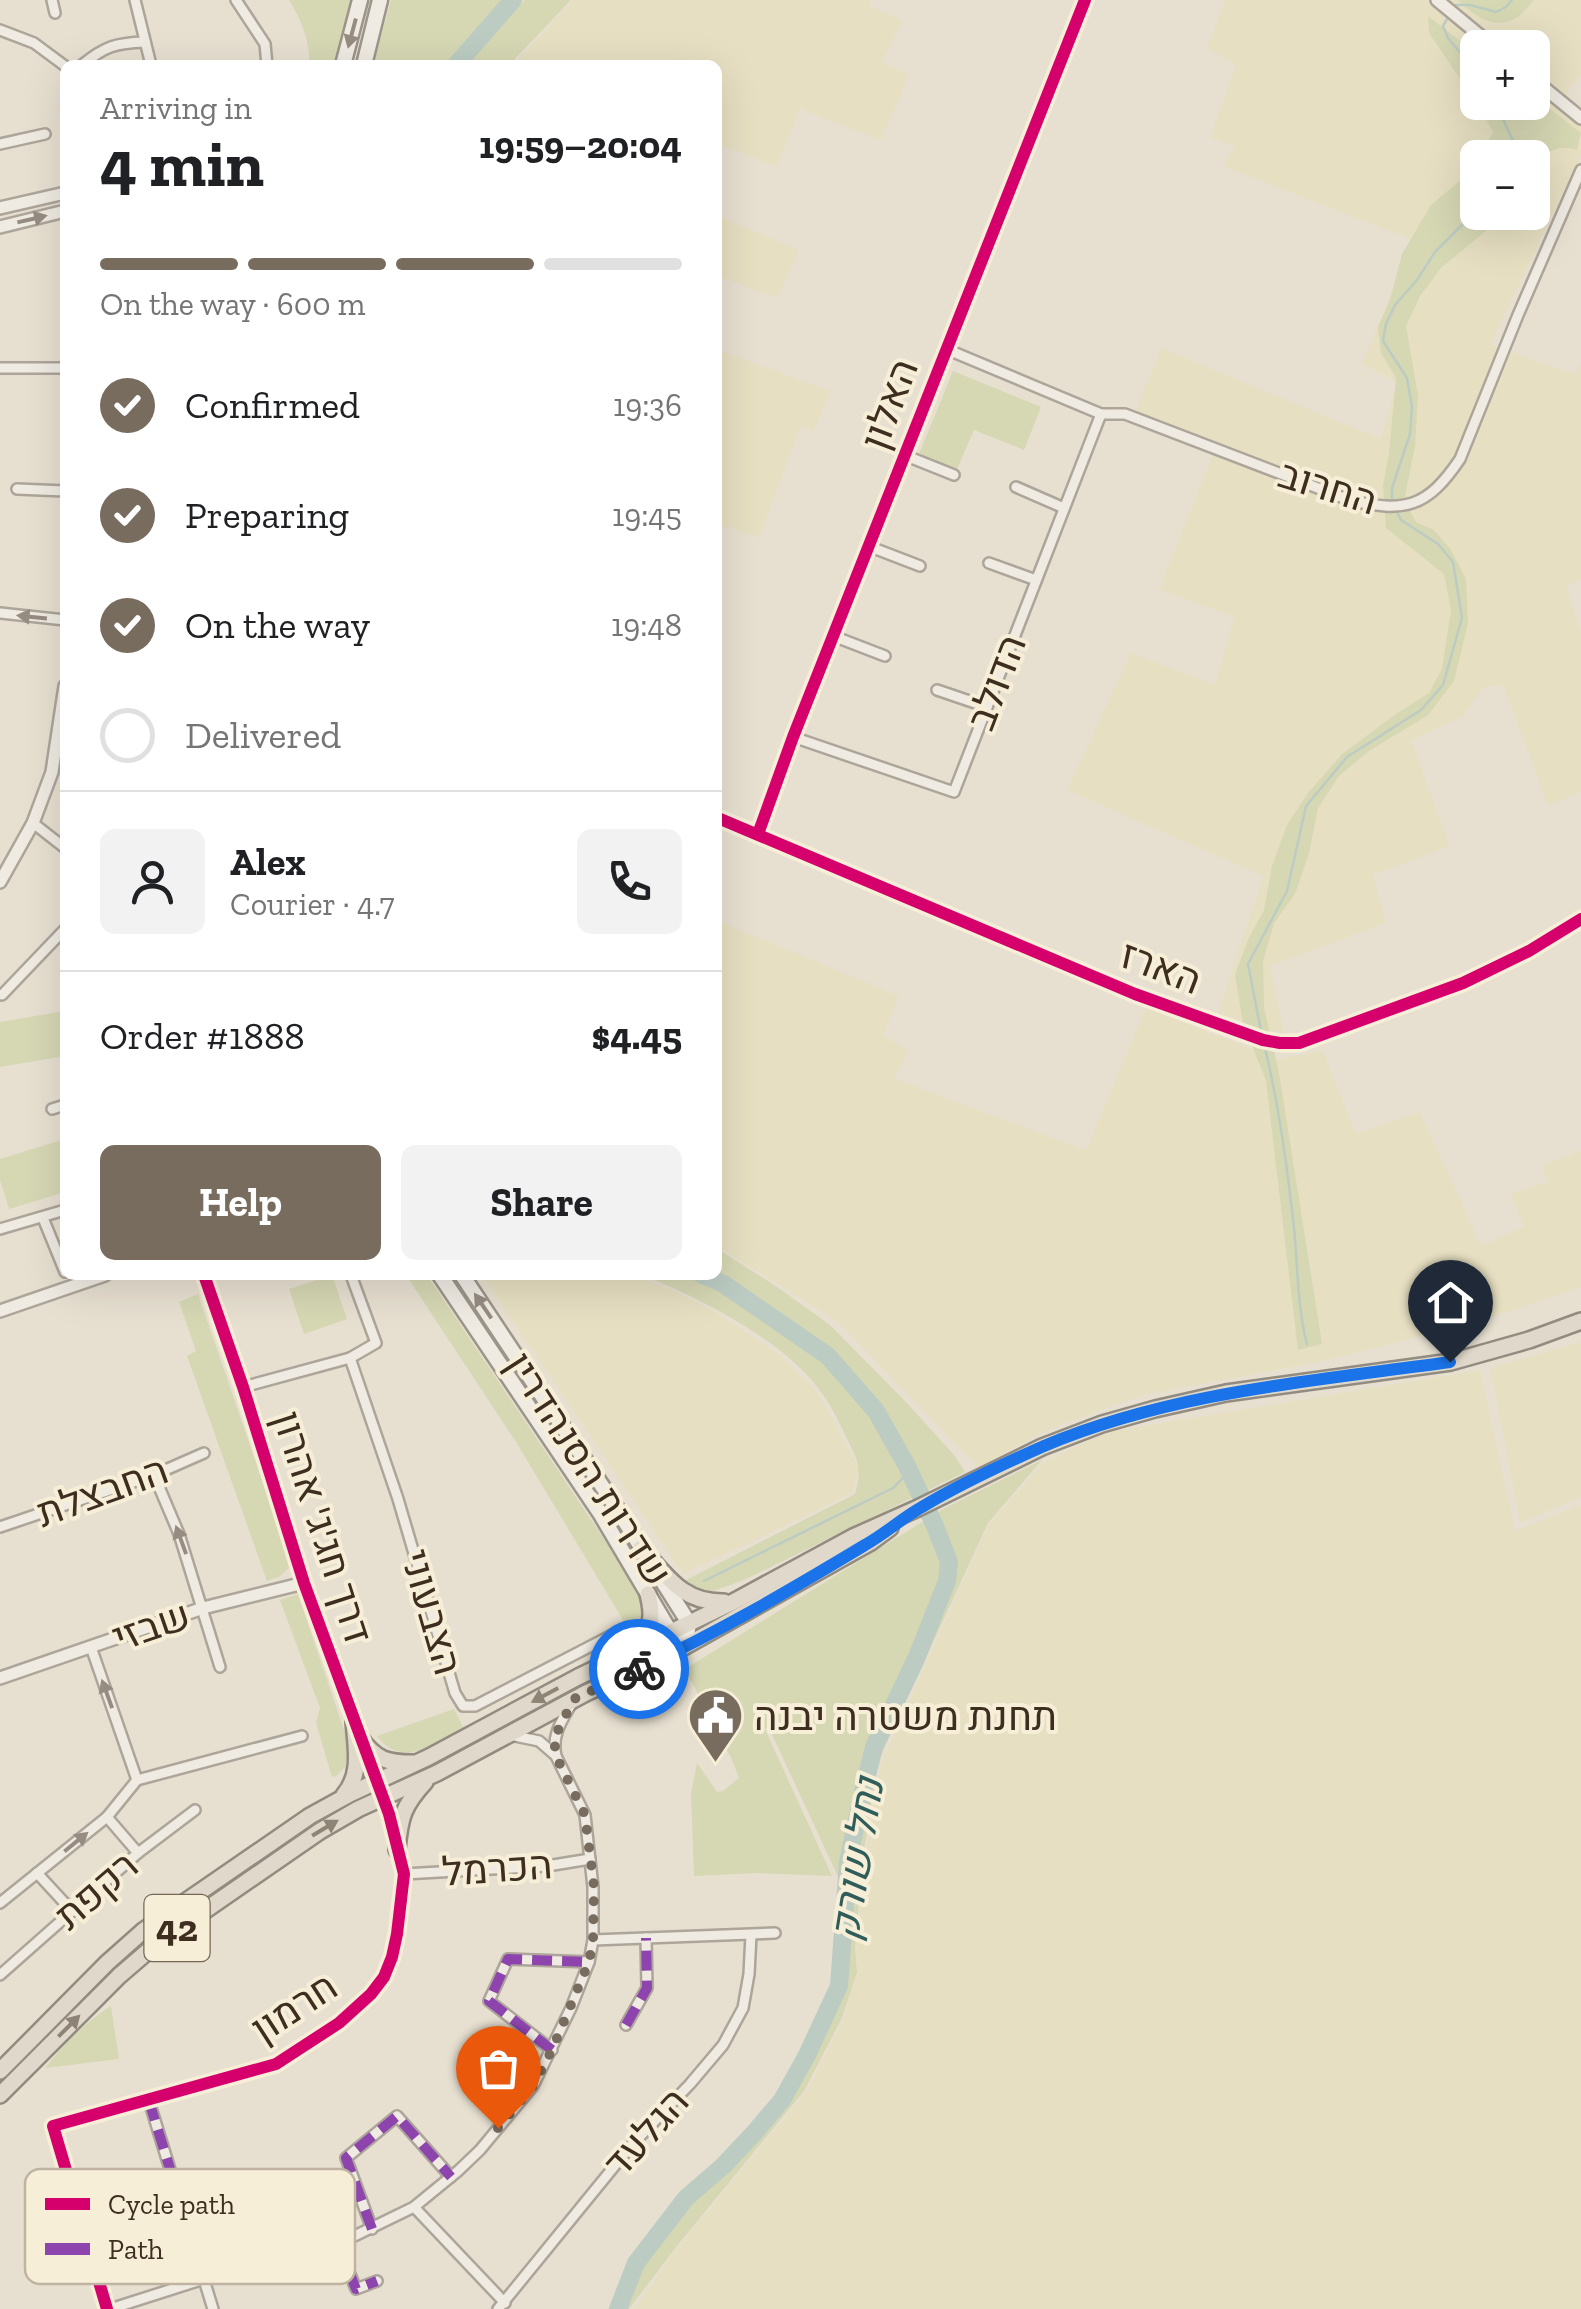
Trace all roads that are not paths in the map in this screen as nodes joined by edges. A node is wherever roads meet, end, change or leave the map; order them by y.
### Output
1 (52, 0) edge
2 (135, 0) edge
3 (236, 0) edge
4 (360, 0) edge
5 (380, 0) edge
6 (1086, 0) edge
7 (1440, 3) edge
8 (55, 13) dead end
9 (0, 30) edge
10 (1474, 30) edge
11 (145, 42) junction
12 (88, 60) edge
13 (150, 60) edge
14 (267, 60) edge
15 (344, 60) edge
16 (365, 60) edge
17 (60, 62) edge
18 (1550, 93) edge
19 (1581, 118) edge
20 (45, 134) dead end
21 (0, 144) edge
22 (1581, 170) edge
23 (60, 194) edge
24 (0, 208) edge
25 (60, 212) edge
26 (0, 227) edge
27 (946, 348) junction
28 (0, 368) edge
29 (60, 368) edge
30 (1101, 414) junction
31 (904, 455) junction
32 (954, 475) dead end
33 (1016, 487) dead end
34 (17, 489) dead end
35 (60, 491) edge
36 (1064, 508) junction
37 (868, 546) junction
38 (988, 562) dead end
39 (920, 566) dead end
40 (1036, 580) junction
41 (0, 613) edge
42 (60, 619) edge
43 (833, 636) junction
44 (885, 656) dead end
45 (937, 690) dead end
46 (987, 707) junction
47 (60, 719) edge
48 (793, 737) junction
49 (722, 820) edge
50 (33, 824) junction
51 (758, 834) junction
52 (60, 844) edge
53 (0, 882) edge
54 (1581, 918) edge
55 (60, 934) edge
56 (2, 995) edge
57 (60, 1107) edge
58 (52, 1109) dead end
59 (60, 1212) edge
60 (42, 1218) junction
61 (0, 1228) edge
62 (60, 1261) edge
63 (63, 1280) edge
64 (206, 1280) edge
65 (354, 1280) edge
66 (443, 1280) edge
67 (465, 1280) edge
68 (0, 1311) edge
69 (1581, 1321) edge
70 (350, 1358) junction
71 (243, 1387) junction
72 (204, 1453) dead end
73 (154, 1475) junction
74 (918, 1508) junction
75 (0, 1527) edge
76 (641, 1548) junction
77 (304, 1583) junction
78 (648, 1594) junction
79 (733, 1602) junction
80 (203, 1608) junction
81 (688, 1623) junction
82 (671, 1633) junction
83 (614, 1634) dead end
84 (686, 1645) junction
85 (91, 1647) junction
86 (633, 1652) junction
87 (220, 1666) dead end
88 (0, 1678) edge
89 (574, 1699) junction
90 (357, 1730) junction
91 (508, 1735) junction
92 (302, 1736) dead end
93 (556, 1756) junction
94 (417, 1762) junction
95 (444, 1769) junction
96 (137, 1780) junction
97 (376, 1782) junction
98 (383, 1799) junction
99 (339, 1800) junction
100 (195, 1810) dead end
101 (107, 1817) junction
102 (398, 1850) junction
103 (138, 1853) junction
104 (590, 1859) junction
105 (37, 1873) junction
106 (404, 1874) junction
107 (0, 1903) edge
108 (72, 1911) junction
109 (776, 1933) dead end
110 (751, 1936) junction
111 (646, 1938) junction
112 (593, 1940) junction
113 (589, 1962) junction
114 (0, 1975) edge
115 (626, 2025) dead end
116 (552, 2050) junction
117 (0, 2071) edge
118 (0, 2095) edge
119 (149, 2100) junction
120 (66, 2169) edge
121 (170, 2169) edge
122 (350, 2169) edge
123 (451, 2176) junction
124 (355, 2183) edge
125 (414, 2207) junction
126 (372, 2229) junction
127 (355, 2236) edge
128 (378, 2281) dead end
129 (100, 2284) edge
130 (191, 2284) edge
131 (205, 2284) edge
132 (354, 2284) edge
133 (501, 2306) edge
134 (108, 2309) edge
135 (213, 2309) edge

1 - 8 street
2 - 11 street
3 - 14 street
4 -> 15 main road
5 - 16 main road
6 - 27 street, האלון
7 - 10 street
9 - 17 street
11 - 12 street
11 - 13 street
18 - 19 street
20 - 21 street
22 - 30 street, החרוב
23 - 24 street
26 -> 25 street
27 - 30 street, החרוב
27 - 31 street, האלון
28 - 29 street
30 - 36 street, הדולב
31 - 32 street
31 - 37 street, האלון
33 - 36 street
34 - 35 street
36 - 40 street, הדולב
37 - 39 street
37 - 43 street, האלון
38 - 40 street
40 - 46 street, הדולב
42 -> 41 street
43 - 44 street
43 - 48 street, האלון
45 - 46 street
46 - 48 street, הדולב
47 - 50 street
48 - 51 street, האלון
49 - 51 street, הארז
50 - 52 street
50 - 53 street
51 - 54 street, הארז
55 - 56 street
57 - 58 street
59 - 60 street
60 - 61 street
60 - 62 street
63 - 68 street
64 - 71 street, דרך חג'ג' אהרון
65 - 70 street
66 - 78 main road, שדרות הסנהדרין
76 -> 67 main road, שדרות הסנהדרין
69 - 74 highway, 42
70 - 71 street
70 - 83 street, הצבעוני
71 - 77 street, דרך חג'ג' אהרון
72 - 73 street, החבצלת
73 - 75 street, החבצלת
80 -> 73 street
74 - 79 highway, 42
74 - 84 highway, 42
76 - 79 highway
76 - 81 main road, שדרות הסנהדרין
77 - 80 street, שבזי
77 - 90 street, דרך חג'ג' אהרון
78 - 82 main road, שדרות הסנהדרין
78 - 86 highway
79 - 81 highway, 42
80 - 85 street, שבזי
80 - 87 street
81 - 82 highway, 42
81 - 84 main road, שדרות הסנהדרין
82 - 84 main road, שדרות הסנהדרין
82 - 86 highway, 42
84 - 89 highway, 42
85 - 88 street, שבזי
96 -> 85 street
86 -> 94 highway, 42
89 - 91 highway, 42
89 - 93 street
90 - 94 highway
90 - 97 street, דרך חג'ג' אהרון
90 - 99 highway
91 - 93 street
91 - 95 highway, 42
92 - 96 street
93 - 104 street
94 - 97 highway, 42
95 - 98 highway, 42
95 - 102 highway
96 - 101 street
97 - 98 street, דרך חג'ג' אהרון
97 - 99 highway, 42
98 - 102 street, חרמון
118 -> 98 highway, 42
99 - 117 highway, 42
100 - 103 street, רקפת
101 - 103 street
105 -> 101 street
102 - 106 street, חרמון
103 - 108 street, רקפת
104 - 106 street, הכרמל
104 - 112 street
105 - 107 street
105 - 108 street
106 - 119 street, חרמון
108 - 114 street, רקפת
109 - 110 street
110 - 111 street
110 - 133 street, הגלעד
111 - 112 street
111 - 115 street
112 - 113 street
113 - 116 street
113 - 116 street
116 - 123 street
119 - 120 street, חרמון
119 - 121 street
122 - 123 street
123 - 125 street
124 - 126 street
125 - 126 street
125 - 133 street
126 - 127 street
128 - 132 street
129 - 134 street, חרמון
130 - 134 street
131 - 135 street

